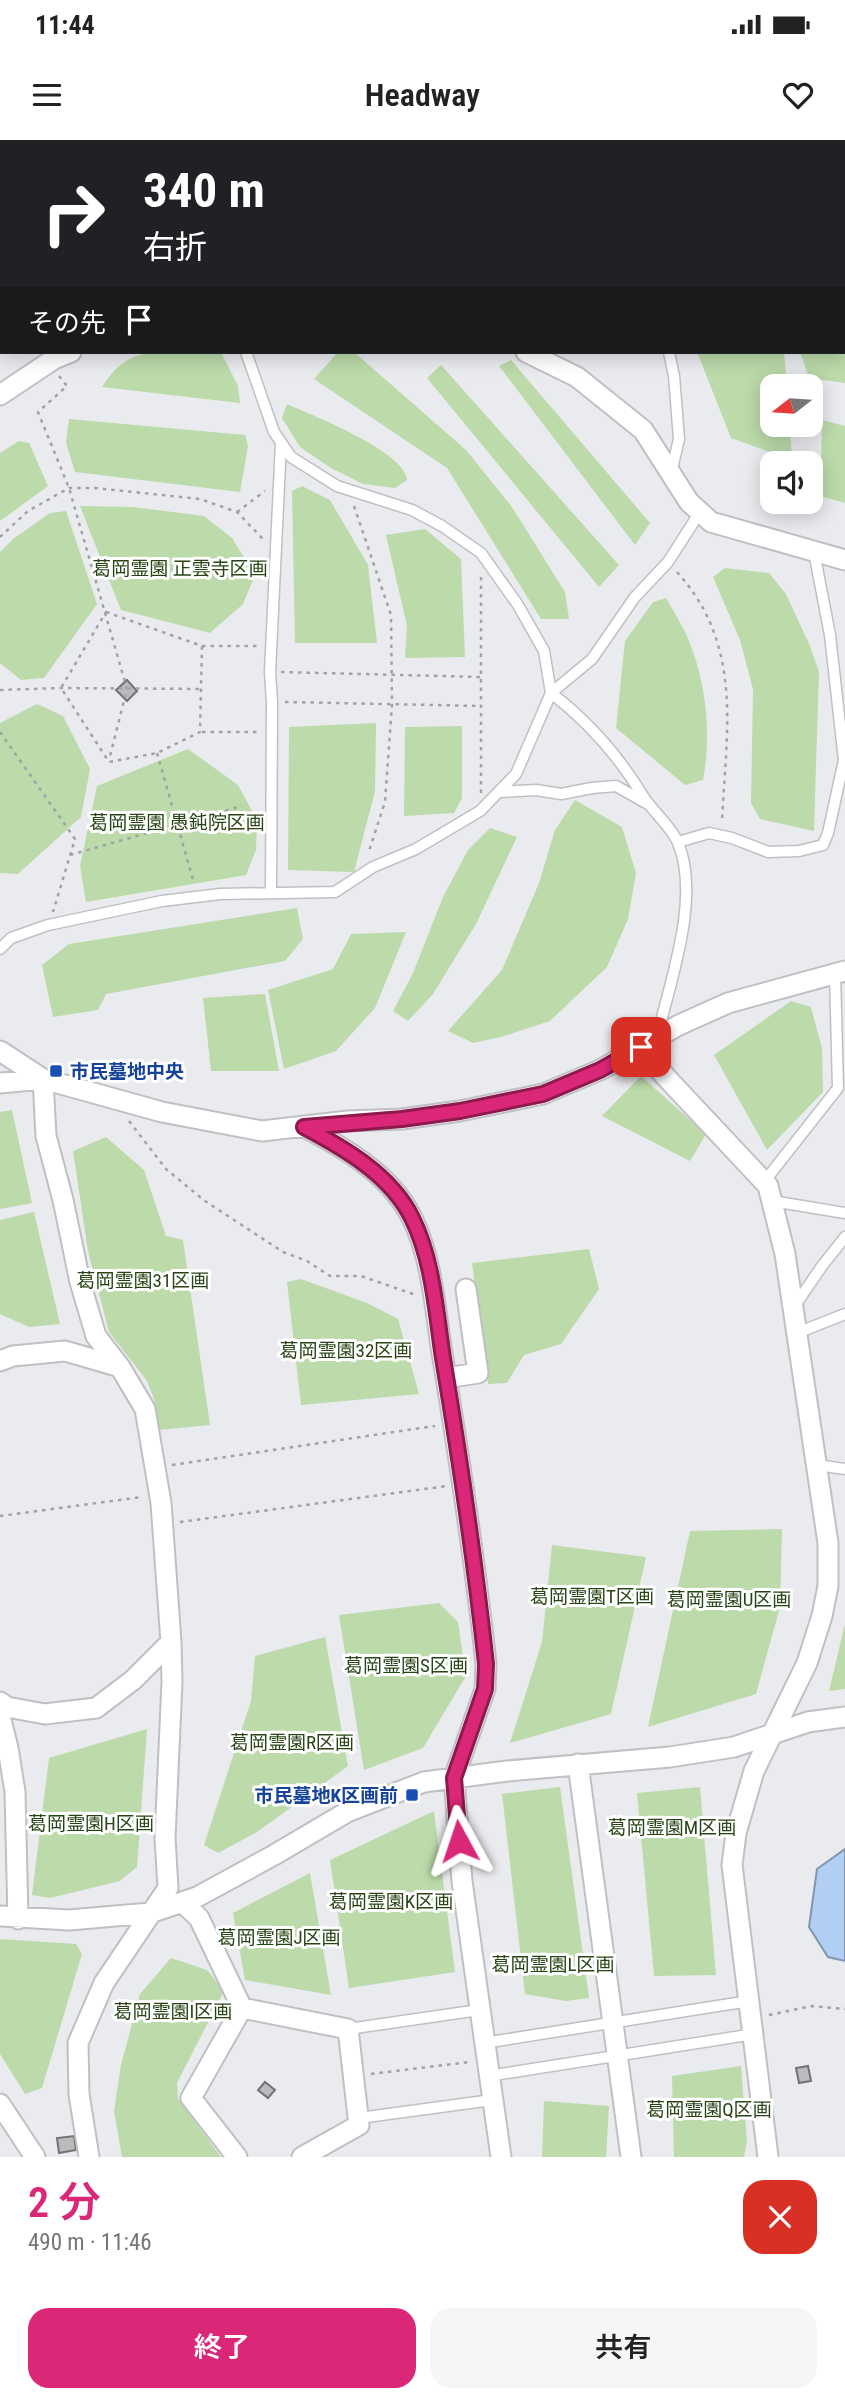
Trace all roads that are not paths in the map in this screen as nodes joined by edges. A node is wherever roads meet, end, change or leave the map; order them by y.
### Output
1 (67, 354) edge
2 (247, 354) edge
3 (530, 354) edge
4 (669, 354) edge
5 (0, 395) edge
6 (282, 443) junction
7 (671, 473) junction
8 (700, 512) junction
9 (814, 552) junction
10 (845, 560) edge
11 (551, 693) junction
12 (845, 760) edge
13 (499, 792) junction
14 (648, 804) junction
15 (678, 842) junction
16 (271, 893) junction
17 (0, 949) edge
18 (840, 972) edge
19 (649, 1042) junction
20 (0, 1051) edge
21 (43, 1079) junction
22 (0, 1083) edge
23 (841, 1089) edge
24 (304, 1127) junction
25 (764, 1182) junction
26 (772, 1201) junction
27 (845, 1213) edge
28 (845, 1237) edge
29 (466, 1289) dead end
30 (793, 1308) junction
31 (845, 1314) edge
32 (797, 1333) junction
33 (4, 1354) edge
34 (120, 1367) junction
35 (446, 1378) junction
36 (817, 1465) junction
37 (845, 1469) edge
38 (171, 1642) junction
39 (0, 1702) edge
40 (0, 1716) edge
41 (845, 1717) edge
42 (772, 1734) junction
43 (578, 1763) junction
44 (454, 1778) junction
45 (182, 1902) junction
46 (150, 1913) junction
47 (9, 1917) edge
48 (242, 2008) junction
49 (479, 2010) junction
50 (752, 2018) junction
51 (613, 2023) junction
52 (348, 2029) junction
53 (618, 2055) junction
54 (486, 2060) junction
55 (492, 2100) junction
56 (0, 2104) edge
57 (359, 2118) junction
58 (36, 2157) edge
59 (89, 2157) edge
60 (237, 2157) edge
61 (302, 2157) edge
62 (501, 2157) edge
63 (631, 2157) edge
64 (768, 2157) edge

1 - 5 street
2 - 6 lane
3 - 7 street
4 - 7 lane
6 - 11 lane
6 - 16 lane
7 - 8 street
8 - 9 street
8 - 11 lane
9 - 10 street
9 - 12 lane
11 - 13 lane
11 - 14 lane
12 - 15 lane
13 - 14 lane
13 - 16 lane
14 - 15 lane
15 - 19 lane
16 - 17 lane
18 - 19 street
18 - 23 lane
19 - 24 street
19 - 25 street
20 - 21 street
21 - 22 street
21 - 24 street
21 - 34 street
23 - 25 lane
24 - 35 street
25 - 26 street
26 - 27 lane
26 - 30 street
28 - 30 lane
29 - 35 street
30 - 32 street
31 - 32 lane
32 - 36 street
33 - 34 street
34 - 38 street
35 - 44 street
36 - 37 lane
36 - 42 street
38 - 39 street
38 - 46 street
40 - 47 street
41 - 42 street
42 - 43 street
42 - 50 street
43 - 44 street
43 - 51 street
44 - 45 street
44 - 49 street
45 - 46 street
45 - 48 street
46 - 47 street
46 - 59 street
48 - 52 street
48 - 60 street
49 - 52 lane
49 - 54 street
50 - 51 lane
50 - 53 lane
50 - 64 street
51 - 53 street
51 - 54 lane
52 - 57 street
53 - 54 lane
53 - 63 street
54 - 55 street
55 - 57 lane
55 - 62 street
56 - 58 street
57 - 61 street

